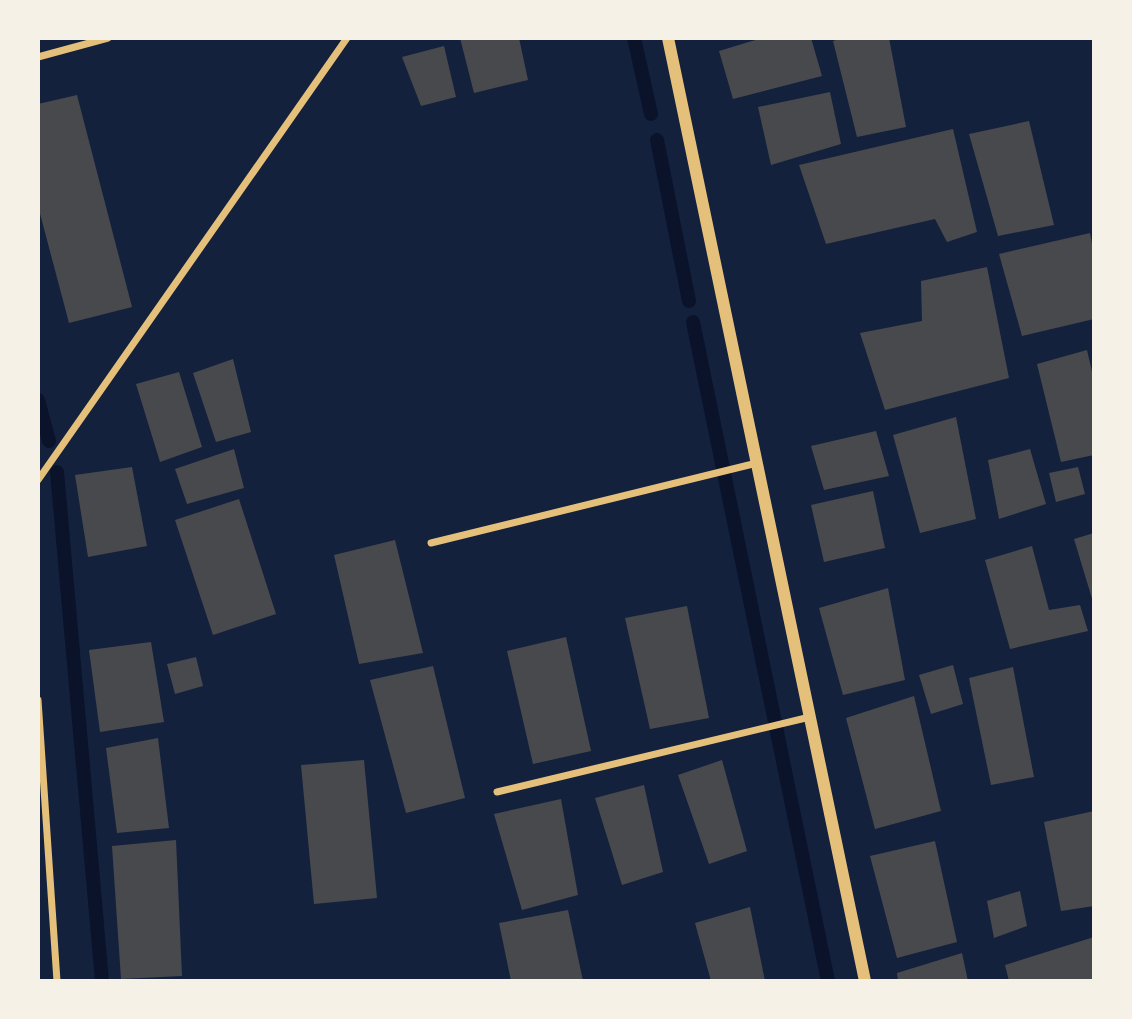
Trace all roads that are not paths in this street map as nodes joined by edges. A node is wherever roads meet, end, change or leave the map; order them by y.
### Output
1 (108, 38) edge
2 (347, 38) edge
3 (668, 38) edge
4 (38, 57) edge
5 (757, 463) junction
6 (38, 480) edge
7 (431, 543) dead end
8 (38, 700) edge
9 (810, 717) junction
10 (497, 792) dead end
11 (57, 981) edge
12 (865, 981) edge

1 - 4 street
2 - 6 street
3 - 5 street
5 - 7 street
5 - 9 street
8 - 11 street
9 - 10 street
9 - 12 street

